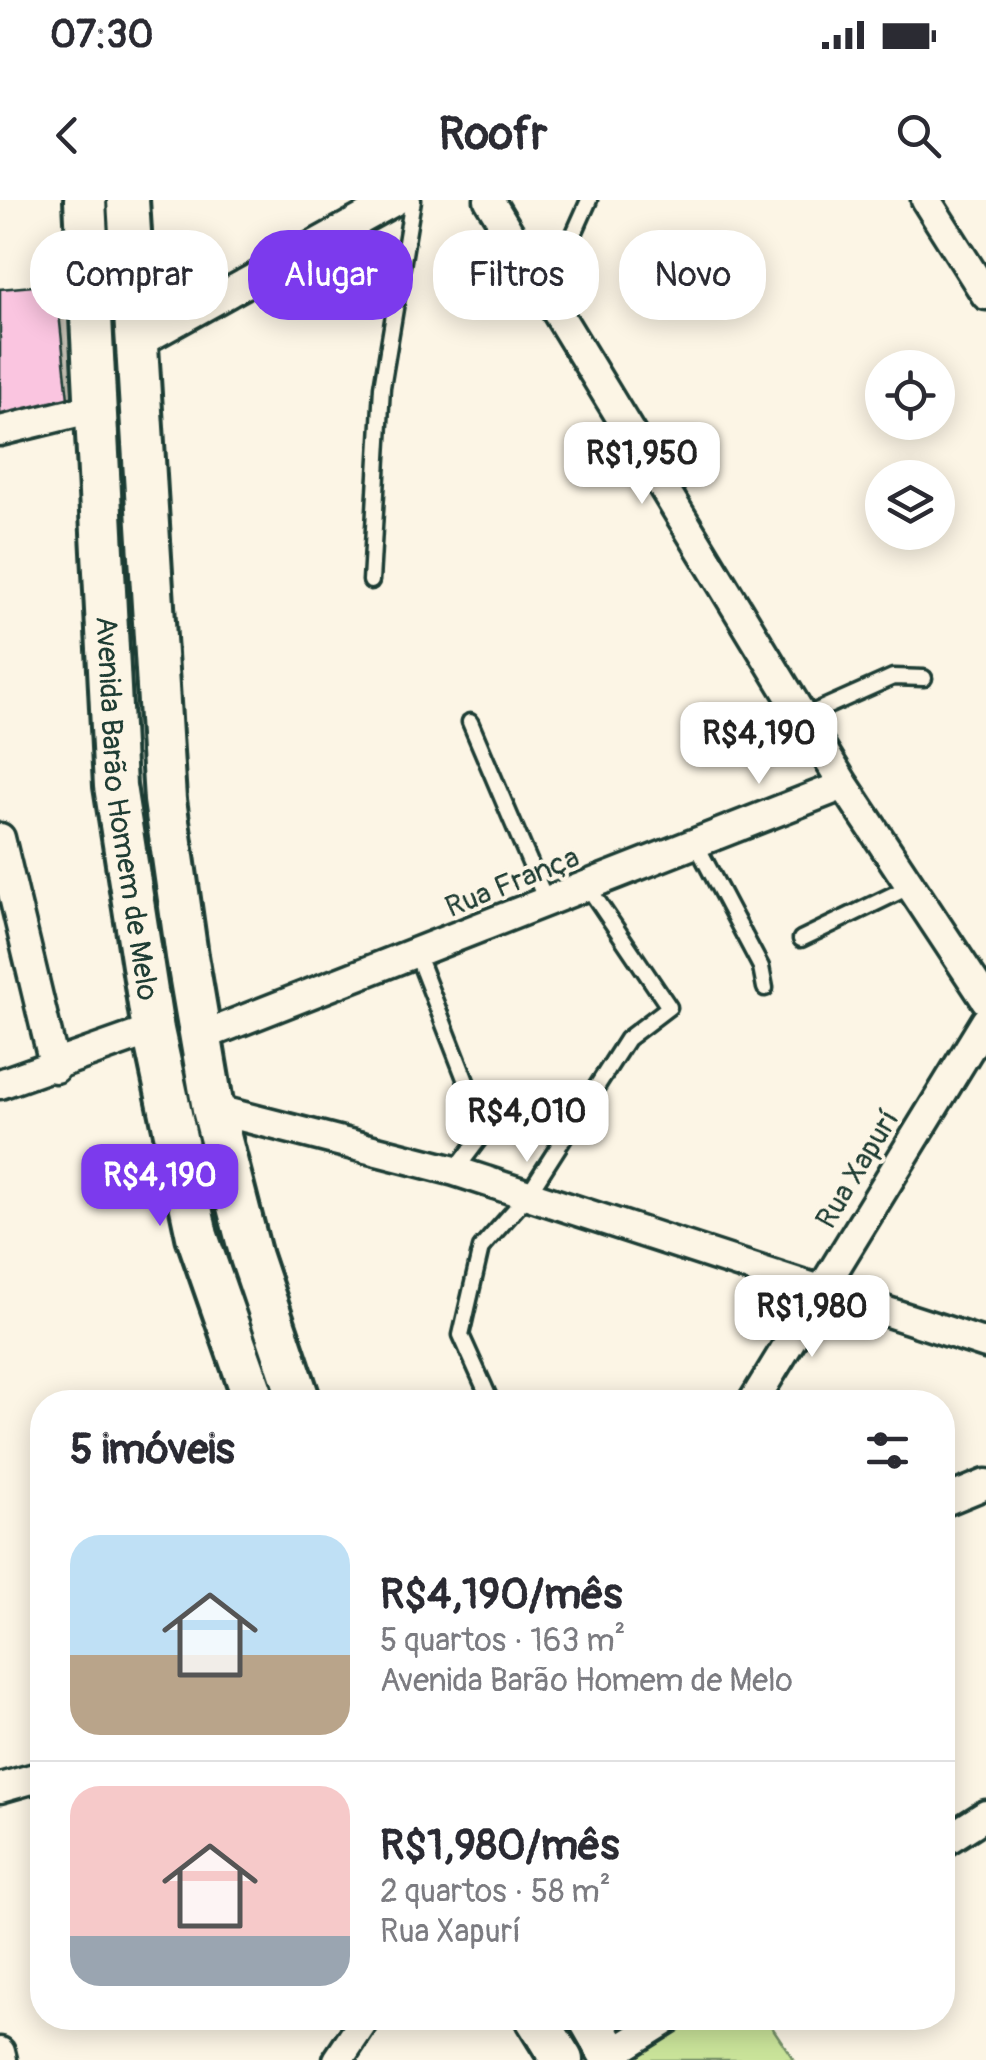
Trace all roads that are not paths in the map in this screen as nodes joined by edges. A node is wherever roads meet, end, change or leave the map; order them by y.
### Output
1 (86, 200) edge
2 (128, 200) edge
3 (396, 200) edge
4 (413, 200) edge
5 (489, 200) edge
6 (589, 200) edge
7 (926, 200) edge
8 (508, 230) edge
9 (576, 230) edge
10 (986, 294) edge
11 (563, 320) edge
12 (136, 344) junction
13 (98, 406) junction
14 (0, 431) edge
15 (371, 582) dead end
16 (924, 678) dead end
17 (803, 717) junction
18 (470, 722) dead end
19 (844, 784) junction
20 (0, 838) edge
21 (696, 844) junction
22 (913, 884) junction
23 (588, 887) junction
24 (548, 904) junction
25 (802, 938) dead end
26 (417, 955) junction
27 (765, 988) dead end
28 (986, 1000) edge
29 (986, 1021) edge
30 (152, 1030) junction
31 (202, 1036) junction
32 (55, 1068) junction
33 (0, 1084) edge
34 (213, 1109) junction
35 (455, 1171) junction
36 (527, 1196) junction
37 (822, 1288) junction
38 (986, 1344) edge
39 (251, 1390) edge
40 (296, 1390) edge
41 (486, 1390) edge
42 (760, 1390) edge
43 (986, 1484) edge
44 (955, 1497) edge
45 (30, 1779) edge
46 (0, 1788) edge
47 (986, 1815) edge
48 (955, 1835) edge
49 (358, 2030) edge
50 (543, 2030) edge
51 (596, 2030) edge
52 (652, 2030) edge
53 (0, 2052) edge
54 (612, 2058) edge
55 (2, 2060) edge
56 (338, 2060) edge
57 (562, 2060) edge

1 - 13 main road, Avenida Barão Homem de Melo
2 - 12 main road, Avenida Barão Homem de Melo
3 - 12 street
4 - 15 lane
5 - 8 street
6 - 9 lane
7 - 10 street
11 - 17 street
12 - 31 main road, Avenida Barão Homem de Melo
13 - 14 street
13 - 30 main road, Avenida Barão Homem de Melo
16 - 17 lane
17 - 19 street
18 - 24 lane
19 - 21 street, Rua França
19 - 22 street
20 - 32 street
21 - 23 street, Rua França
21 - 27 lane
22 - 25 lane
22 - 28 street
23 - 24 street, Rua França
23 - 36 lane
24 - 26 street, Rua França
26 - 31 street, Rua França
26 - 35 lane
29 - 37 street, Rua Xapurí
30 - 32 street
30 - 39 main road, Avenida Barão Homem de Melo
31 - 34 main road, Avenida Barão Homem de Melo
32 - 33 street
34 - 35 street
34 - 40 main road, Avenida Barão Homem de Melo
35 - 36 street
36 - 37 street
36 - 41 lane
37 - 38 street
37 - 42 street, Rua Xapurí
43 - 44 street
45 - 46 street
47 - 48 street
49 - 56 street
50 - 57 main road
51 - 54 main road
52 - 54 street
53 - 55 street

